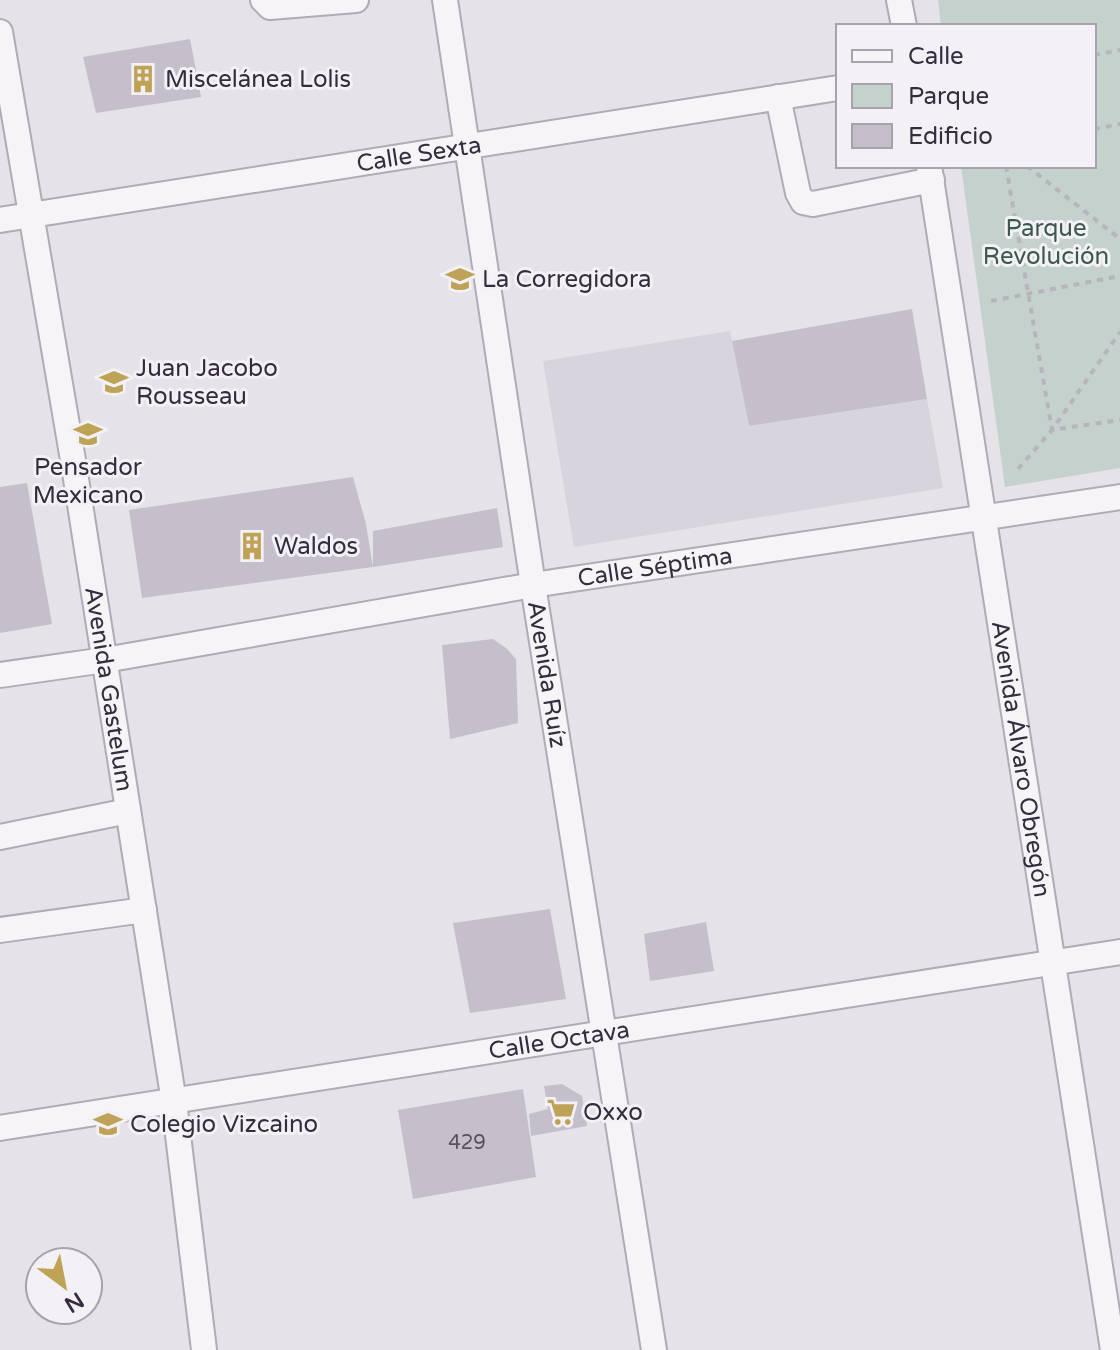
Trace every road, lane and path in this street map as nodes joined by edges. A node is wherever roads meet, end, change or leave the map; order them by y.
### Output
1 (263, 0) edge
2 (356, 0) edge
3 (445, 0) edge
4 (899, 0) edge
5 (904, 24) edge
6 (0, 32) edge
7 (1120, 50) edge
8 (1096, 55) edge
9 (836, 88) edge
10 (778, 97) junction
11 (1120, 124) edge
12 (1096, 129) edge
13 (467, 147) junction
14 (1006, 168) edge
15 (1030, 168) edge
16 (931, 173) edge
17 (32, 216) junction
18 (0, 220) edge
19 (1120, 239) edge
20 (1120, 276) edge
21 (1028, 294) junction
22 (991, 301) dead end
23 (1120, 332) edge
24 (1120, 420) edge
25 (1052, 430) junction
26 (1018, 469) dead end
27 (1120, 497) edge
28 (984, 517) junction
29 (533, 585) junction
30 (105, 660) junction
31 (0, 675) edge
32 (128, 811) junction
33 (0, 837) edge
34 (144, 910) junction
35 (0, 930) edge
36 (1120, 952) edge
37 (1053, 962) junction
38 (604, 1033) junction
39 (174, 1102) junction
40 (0, 1128) edge
41 (204, 1350) edge
42 (654, 1350) edge
43 (1113, 1350) edge

1 - 2 street
3 - 13 street, Avenida Ruíz
4 - 5 street
6 - 17 street, Avenida Gastelum
7 - 8 path
9 - 10 street, Calle Sexta
10 - 13 street, Calle Sexta
10 - 16 street
11 - 12 path
13 - 17 street, Calle Sexta
13 - 29 street, Avenida Ruíz
14 - 21 path
15 - 19 path
16 - 28 street, Avenida Álvaro Obregón
17 - 18 street, Calle Sexta
17 - 30 street, Avenida Gastelum
20 - 21 path
21 - 22 path
21 - 25 path
23 - 25 path
24 - 25 path
25 - 26 path
27 - 28 street, Calle Séptima
28 - 29 street, Calle Séptima
28 - 37 street, Avenida Álvaro Obregón
29 - 30 street, Calle Séptima
29 - 38 street, Avenida Ruíz
30 - 31 street, Calle Séptima
30 - 32 street, Avenida Gastelum
32 - 33 street
32 - 34 street, Avenida Gastelum
34 - 35 street
34 - 39 street, Avenida Gastelum
36 - 37 street, Calle Octava
37 - 38 street, Calle Octava
37 - 43 street, Avenida Álvaro Obregón
38 - 39 street, Calle Octava
38 - 42 street, Avenida Ruíz
39 - 40 street, Calle Octava
39 - 41 street, Avenida Gastelum

